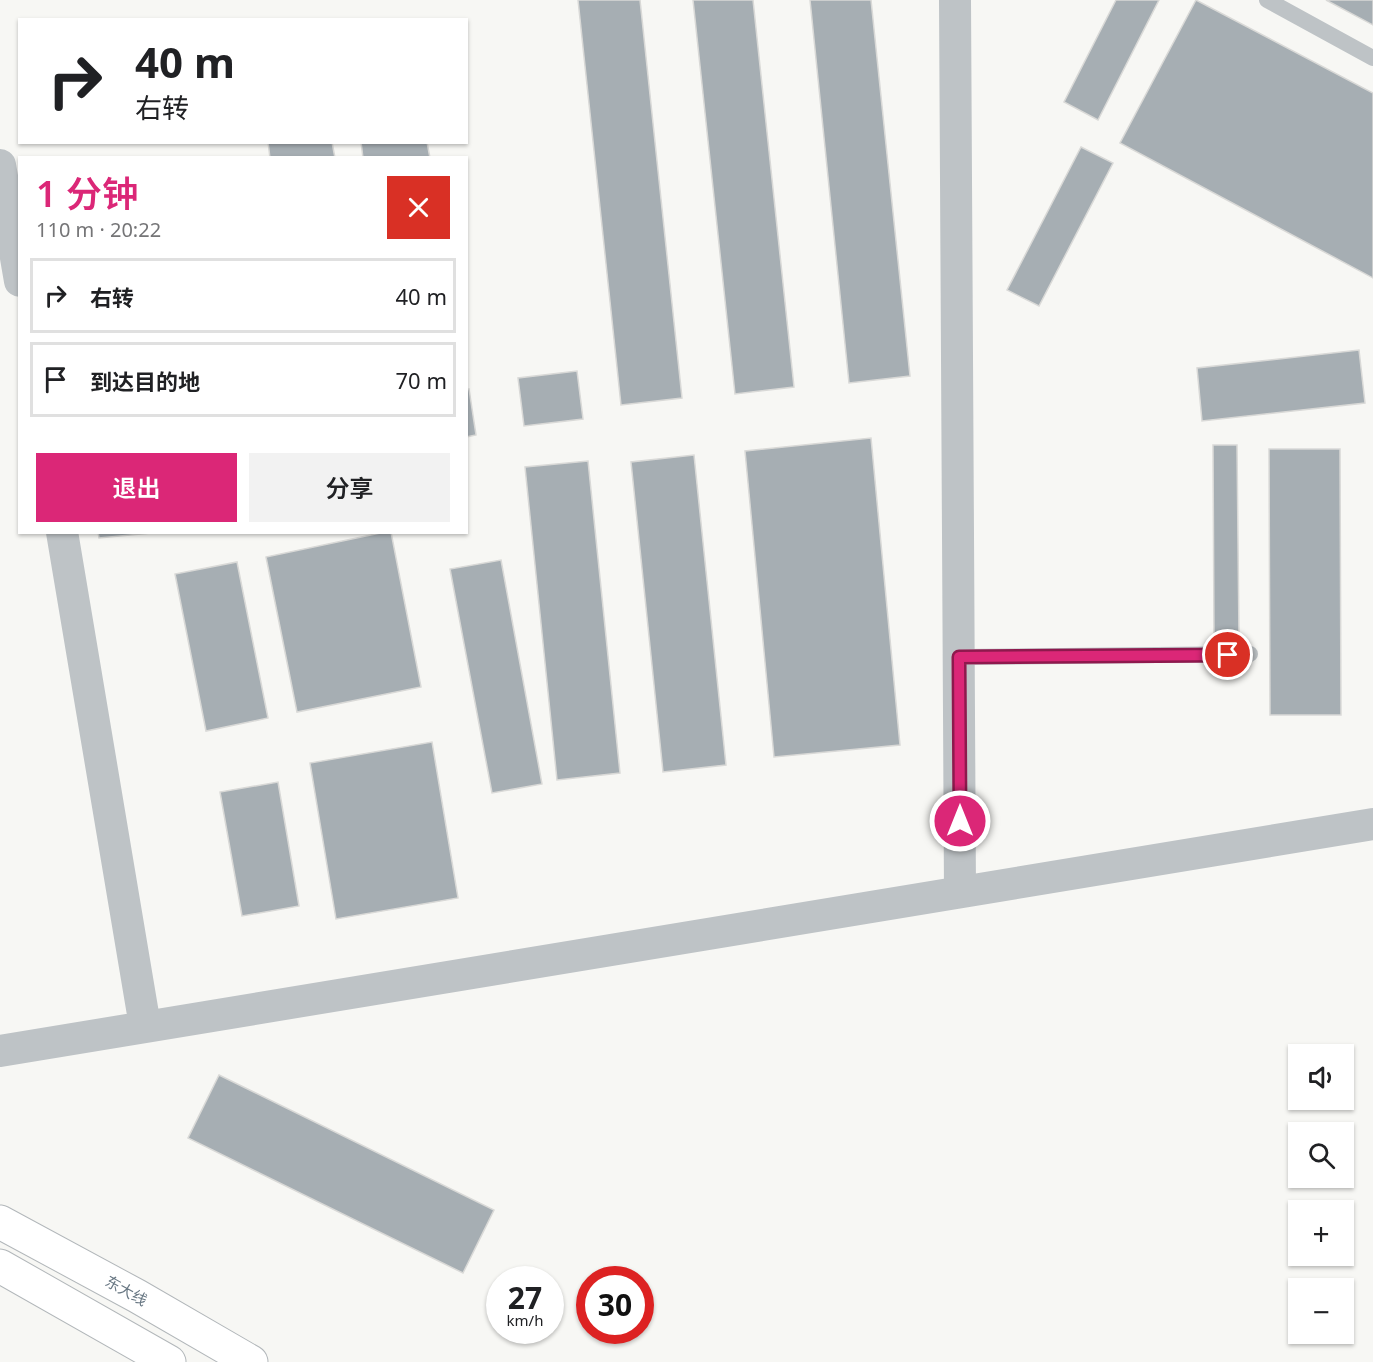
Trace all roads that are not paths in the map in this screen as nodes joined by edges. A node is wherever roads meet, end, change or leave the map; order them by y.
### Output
1 (955, 0) edge
2 (1267, 0) edge
3 (1373, 58) edge
4 (0, 165) edge
5 (18, 269) edge
6 (62, 534) edge
7 (1250, 654) dead end
8 (959, 657) junction
9 (1373, 824) edge
10 (960, 892) junction
11 (145, 1026) junction
12 (0, 1051) edge
13 (0, 1222) edge
14 (0, 1266) edge
15 (169, 1362) edge
16 (251, 1362) edge

1 - 8 street
2 - 3 lane
4 - 5 street
6 - 11 street
7 - 8 lane
8 - 10 street
9 - 10 street
10 - 11 street
11 - 12 street
13 - 16 main road, 东大线
14 - 15 main road

